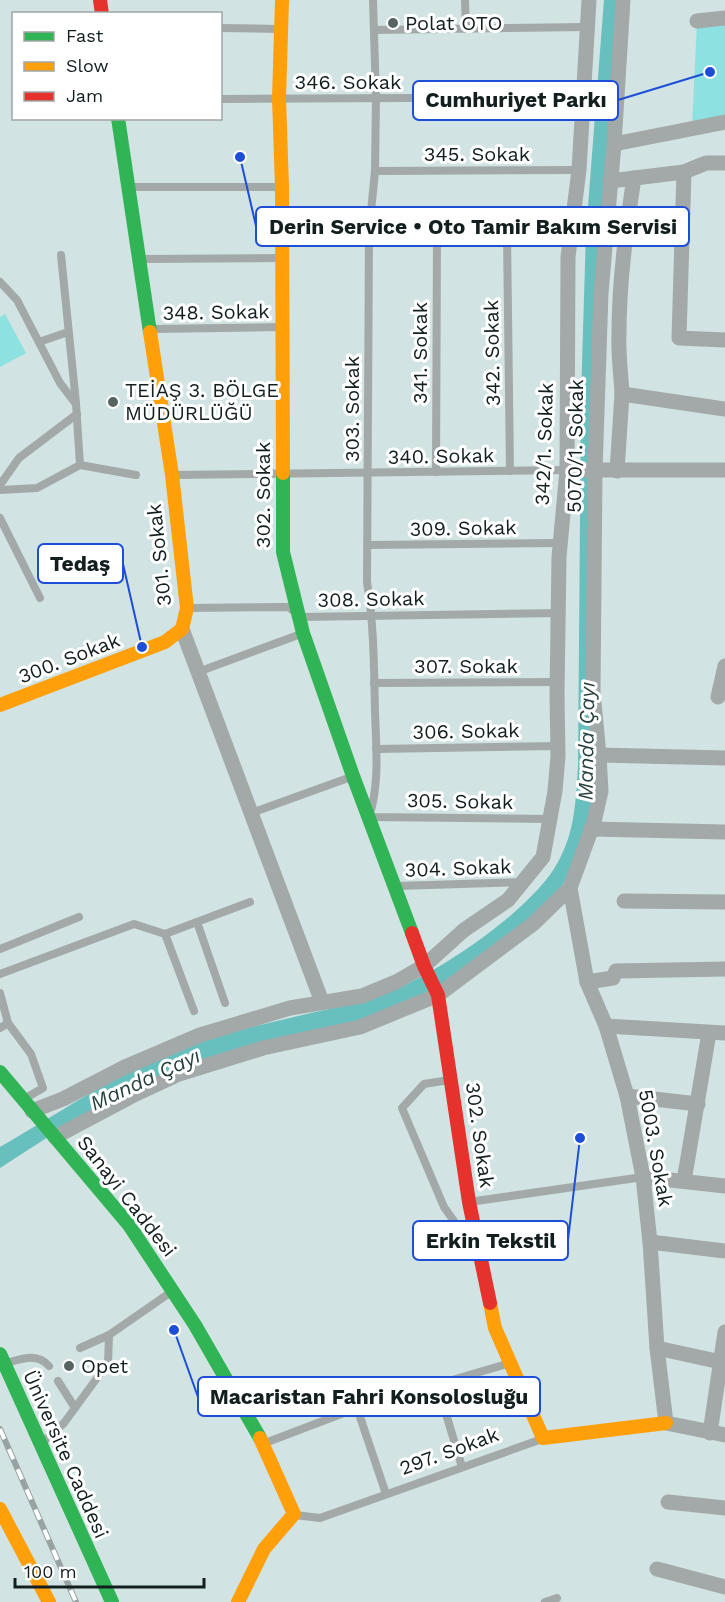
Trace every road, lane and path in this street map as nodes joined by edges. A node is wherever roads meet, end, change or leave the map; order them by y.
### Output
1 (282, 0) edge
2 (373, 0) edge
3 (465, 0) edge
4 (590, 0) edge
5 (623, 0) edge
6 (725, 18) edge
7 (697, 21) dead end
8 (587, 27) junction
9 (222, 28) edge
10 (281, 28) junction
11 (466, 29) junction
12 (374, 30) junction
13 (583, 97) junction
14 (279, 98) junction
15 (376, 98) junction
16 (222, 99) edge
17 (118, 120) edge
18 (725, 122) edge
19 (614, 144) junction
20 (725, 163) edge
21 (579, 170) junction
22 (375, 171) junction
23 (684, 172) junction
24 (634, 178) junction
25 (610, 181) junction
26 (282, 187) junction
27 (127, 188) junction
28 (369, 232) junction
29 (437, 234) junction
30 (507, 234) junction
31 (572, 234) junction
32 (61, 255) dead end
33 (282, 258) junction
34 (138, 259) junction
35 (0, 282) edge
36 (283, 327) junction
37 (149, 329) junction
38 (69, 332) junction
39 (725, 340) edge
40 (39, 342) junction
41 (622, 394) junction
42 (76, 404) junction
43 (725, 409) edge
44 (76, 414) junction
45 (80, 465) junction
46 (567, 470) junction
47 (725, 470) edge
48 (510, 471) junction
49 (593, 471) junction
50 (617, 471) junction
51 (436, 472) junction
52 (369, 473) junction
53 (283, 474) junction
54 (136, 475) dead end
55 (172, 475) junction
56 (0, 485) edge
57 (0, 490) edge
58 (0, 518) edge
59 (560, 543) junction
60 (368, 545) junction
61 (40, 598) dead end
62 (187, 608) junction
63 (559, 613) junction
64 (373, 614) junction
65 (299, 617) junction
66 (182, 628) junction
67 (303, 633) junction
68 (725, 666) edge
69 (198, 672) junction
70 (557, 682) junction
71 (374, 683) junction
72 (718, 698) dead end
73 (0, 705) edge
74 (557, 746) junction
75 (376, 749) junction
76 (599, 756) junction
77 (725, 758) edge
78 (353, 776) junction
79 (251, 813) junction
80 (369, 817) junction
81 (551, 819) junction
82 (591, 829) junction
83 (725, 832) edge
84 (523, 882) junction
85 (395, 886) junction
86 (570, 888) junction
87 (624, 900) dead end
88 (250, 902) dead end
89 (725, 902) edge
90 (80, 917) dead end
91 (197, 922) junction
92 (165, 934) junction
93 (0, 949) edge
94 (424, 966) junction
95 (725, 969) edge
96 (0, 974) edge
97 (587, 982) junction
98 (0, 993) edge
99 (438, 995) junction
100 (322, 1002) junction
101 (225, 1003) dead end
102 (194, 1011) dead end
103 (8, 1023) junction
104 (606, 1026) junction
105 (0, 1028) edge
106 (709, 1033) junction
107 (725, 1033) edge
108 (2, 1078) edge
109 (451, 1080) junction
110 (627, 1096) junction
111 (698, 1104) junction
112 (30, 1108) junction
113 (54, 1135) junction
114 (643, 1177) junction
115 (684, 1181) junction
116 (725, 1186) edge
117 (469, 1202) junction
118 (650, 1242) junction
119 (725, 1251) edge
120 (480, 1255) junction
121 (172, 1291) junction
122 (725, 1332) edge
123 (110, 1335) junction
124 (80, 1348) dead end
125 (657, 1348) junction
126 (2, 1359) edge
127 (722, 1362) edge
128 (510, 1363) junction
129 (49, 1364) dead end
130 (58, 1382) dead end
131 (437, 1384) junction
132 (357, 1407) junction
133 (75, 1408) junction
134 (666, 1423) junction
135 (717, 1434) edge
136 (543, 1438) junction
137 (41, 1444) junction
138 (263, 1444) junction
139 (462, 1467) junction
140 (386, 1494) junction
141 (668, 1502) dead end
142 (725, 1508) edge
143 (0, 1510) edge
144 (294, 1514) junction
145 (657, 1569) dead end
146 (725, 1587) edge
147 (557, 1598) dead end
148 (49, 1602) edge
149 (112, 1602) edge
150 (238, 1602) edge
151 (545, 1602) edge

1 - 10 street, 302. Sokak
2 - 12 lane, 303. Sokak
3 - 11 lane
4 - 8 street, 342/1. Sokak
5 - 19 street, 5070/1. Sokak
6 - 7 street
8 - 11 lane
8 - 13 street, 342/1. Sokak
9 - 10 lane
10 - 14 street, 302. Sokak
11 - 12 lane
12 - 15 lane, 303. Sokak
13 - 15 lane, 346. Sokak
13 - 21 street, 342/1. Sokak
14 - 15 lane, 346. Sokak
14 - 16 lane, 346. Sokak
14 - 26 street, 302. Sokak
15 - 22 lane, 303. Sokak
17 - 27 street, 301. Sokak
18 - 19 street
19 - 25 street, 5070/1. Sokak
20 - 23 street
21 - 22 lane, 345. Sokak
21 - 31 street, 342/1. Sokak
22 - 28 lane, 303. Sokak
23 - 24 street
23 - 39 street
24 - 25 street
24 - 41 street
25 - 49 street, 5070/1. Sokak
26 - 27 lane
26 - 33 street, 302. Sokak
27 - 34 street, 301. Sokak
28 - 29 lane
28 - 52 lane, 303. Sokak
29 - 30 lane
29 - 51 lane, 341. Sokak
30 - 31 lane
30 - 48 lane, 342. Sokak
31 - 46 street, 342/1. Sokak
32 - 38 lane
33 - 34 lane
33 - 36 street, 302. Sokak
34 - 37 street, 301. Sokak
35 - 40 lane
36 - 37 lane, 348. Sokak
36 - 53 street, 302. Sokak
37 - 55 street, 301. Sokak
38 - 40 lane
38 - 42 lane
40 - 42 lane
41 - 43 street
41 - 50 street
42 - 44 lane
44 - 45 lane
44 - 56 lane
45 - 54 lane
45 - 57 lane
46 - 48 lane, 340. Sokak
46 - 49 street
46 - 59 street, 342/1. Sokak
47 - 50 street
48 - 51 lane, 340. Sokak
49 - 50 street
49 - 76 street, 5070/1. Sokak
51 - 52 lane, 340. Sokak
52 - 53 lane, 340. Sokak
52 - 60 lane, 303. Sokak
53 - 55 lane, 340. Sokak
53 - 65 street, 302. Sokak
55 - 62 street, 301. Sokak
58 - 61 lane
59 - 60 lane, 309. Sokak
59 - 63 street, 342/1. Sokak
60 - 64 lane, 303. Sokak
62 - 65 lane, 308. Sokak
62 - 66 street, 301. Sokak
63 - 64 lane, 308. Sokak
63 - 70 street, 342/1. Sokak
64 - 65 lane, 308. Sokak
64 - 71 lane, 303. Sokak
65 - 67 street, 302. Sokak
66 - 69 street, 301. Sokak
66 - 73 street, 300. Sokak
67 - 69 lane
67 - 78 street, 302. Sokak
68 - 72 street
69 - 79 street, 301. Sokak
70 - 71 lane, 307. Sokak
70 - 74 street, 342/1. Sokak
71 - 75 lane, 303. Sokak
74 - 75 lane, 306. Sokak
74 - 81 street, 342/1. Sokak
75 - 80 lane, 303. Sokak
76 - 77 street
76 - 82 street, 5070/1. Sokak
78 - 79 lane
78 - 80 street, 302. Sokak
79 - 100 street, 301. Sokak
80 - 81 lane, 305. Sokak
80 - 85 street, 302. Sokak
81 - 84 street, 342/1. Sokak
82 - 83 street
82 - 86 street, 5070/1. Sokak
84 - 85 lane, 304. Sokak
84 - 94 street, 342/1. Sokak
85 - 94 street, 302. Sokak
86 - 97 street, 5003. Sokak
86 - 99 street
87 - 89 street
88 - 91 lane
90 - 93 lane
91 - 92 lane
91 - 101 lane
92 - 96 lane
92 - 102 lane
94 - 99 street, 302. Sokak
94 - 100 street, 342/1. Sokak
95 - 97 street
97 - 104 street, 5003. Sokak
98 - 103 lane
99 - 109 street, 302. Sokak
99 - 113 street, Sanayi Caddesi
100 - 112 street, 342/1. Sokak
103 - 105 lane
103 - 112 lane
104 - 106 street
104 - 110 street, 5003. Sokak
106 - 107 street
106 - 111 street
108 - 112 street, Sanayi Caddesi
109 - 117 street, 302. Sokak
109 - 120 lane
110 - 111 street
110 - 114 street, 5003. Sokak
111 - 115 street
112 - 113 street, Sanayi Caddesi
113 - 121 street, Sanayi Caddesi
114 - 115 street
114 - 117 lane
114 - 118 street, 5003. Sokak
115 - 116 street
117 - 120 street, 302. Sokak
118 - 119 street
118 - 125 street, 5003. Sokak
120 - 128 street, 302. Sokak
121 - 123 lane
121 - 138 street, Sanayi Caddesi
122 - 127 street
123 - 124 lane
123 - 133 lane
125 - 127 street
125 - 134 street, 5003. Sokak
126 - 129 lane
126 - 137 street, Üniversite Caddesi
127 - 135 street
128 - 131 lane
128 - 136 street, 302. Sokak
130 - 133 lane
131 - 132 lane
131 - 139 lane
132 - 138 lane
132 - 140 lane
133 - 137 lane
134 - 135 street
134 - 136 street, 297. Sokak
136 - 139 lane, 297. Sokak
137 - 149 street, Üniversite Caddesi
138 - 144 street, Sanayi Caddesi
139 - 140 lane, 297. Sokak
140 - 144 lane, 297. Sokak
141 - 142 street
143 - 148 street
144 - 150 street
145 - 146 street
147 - 151 lane

